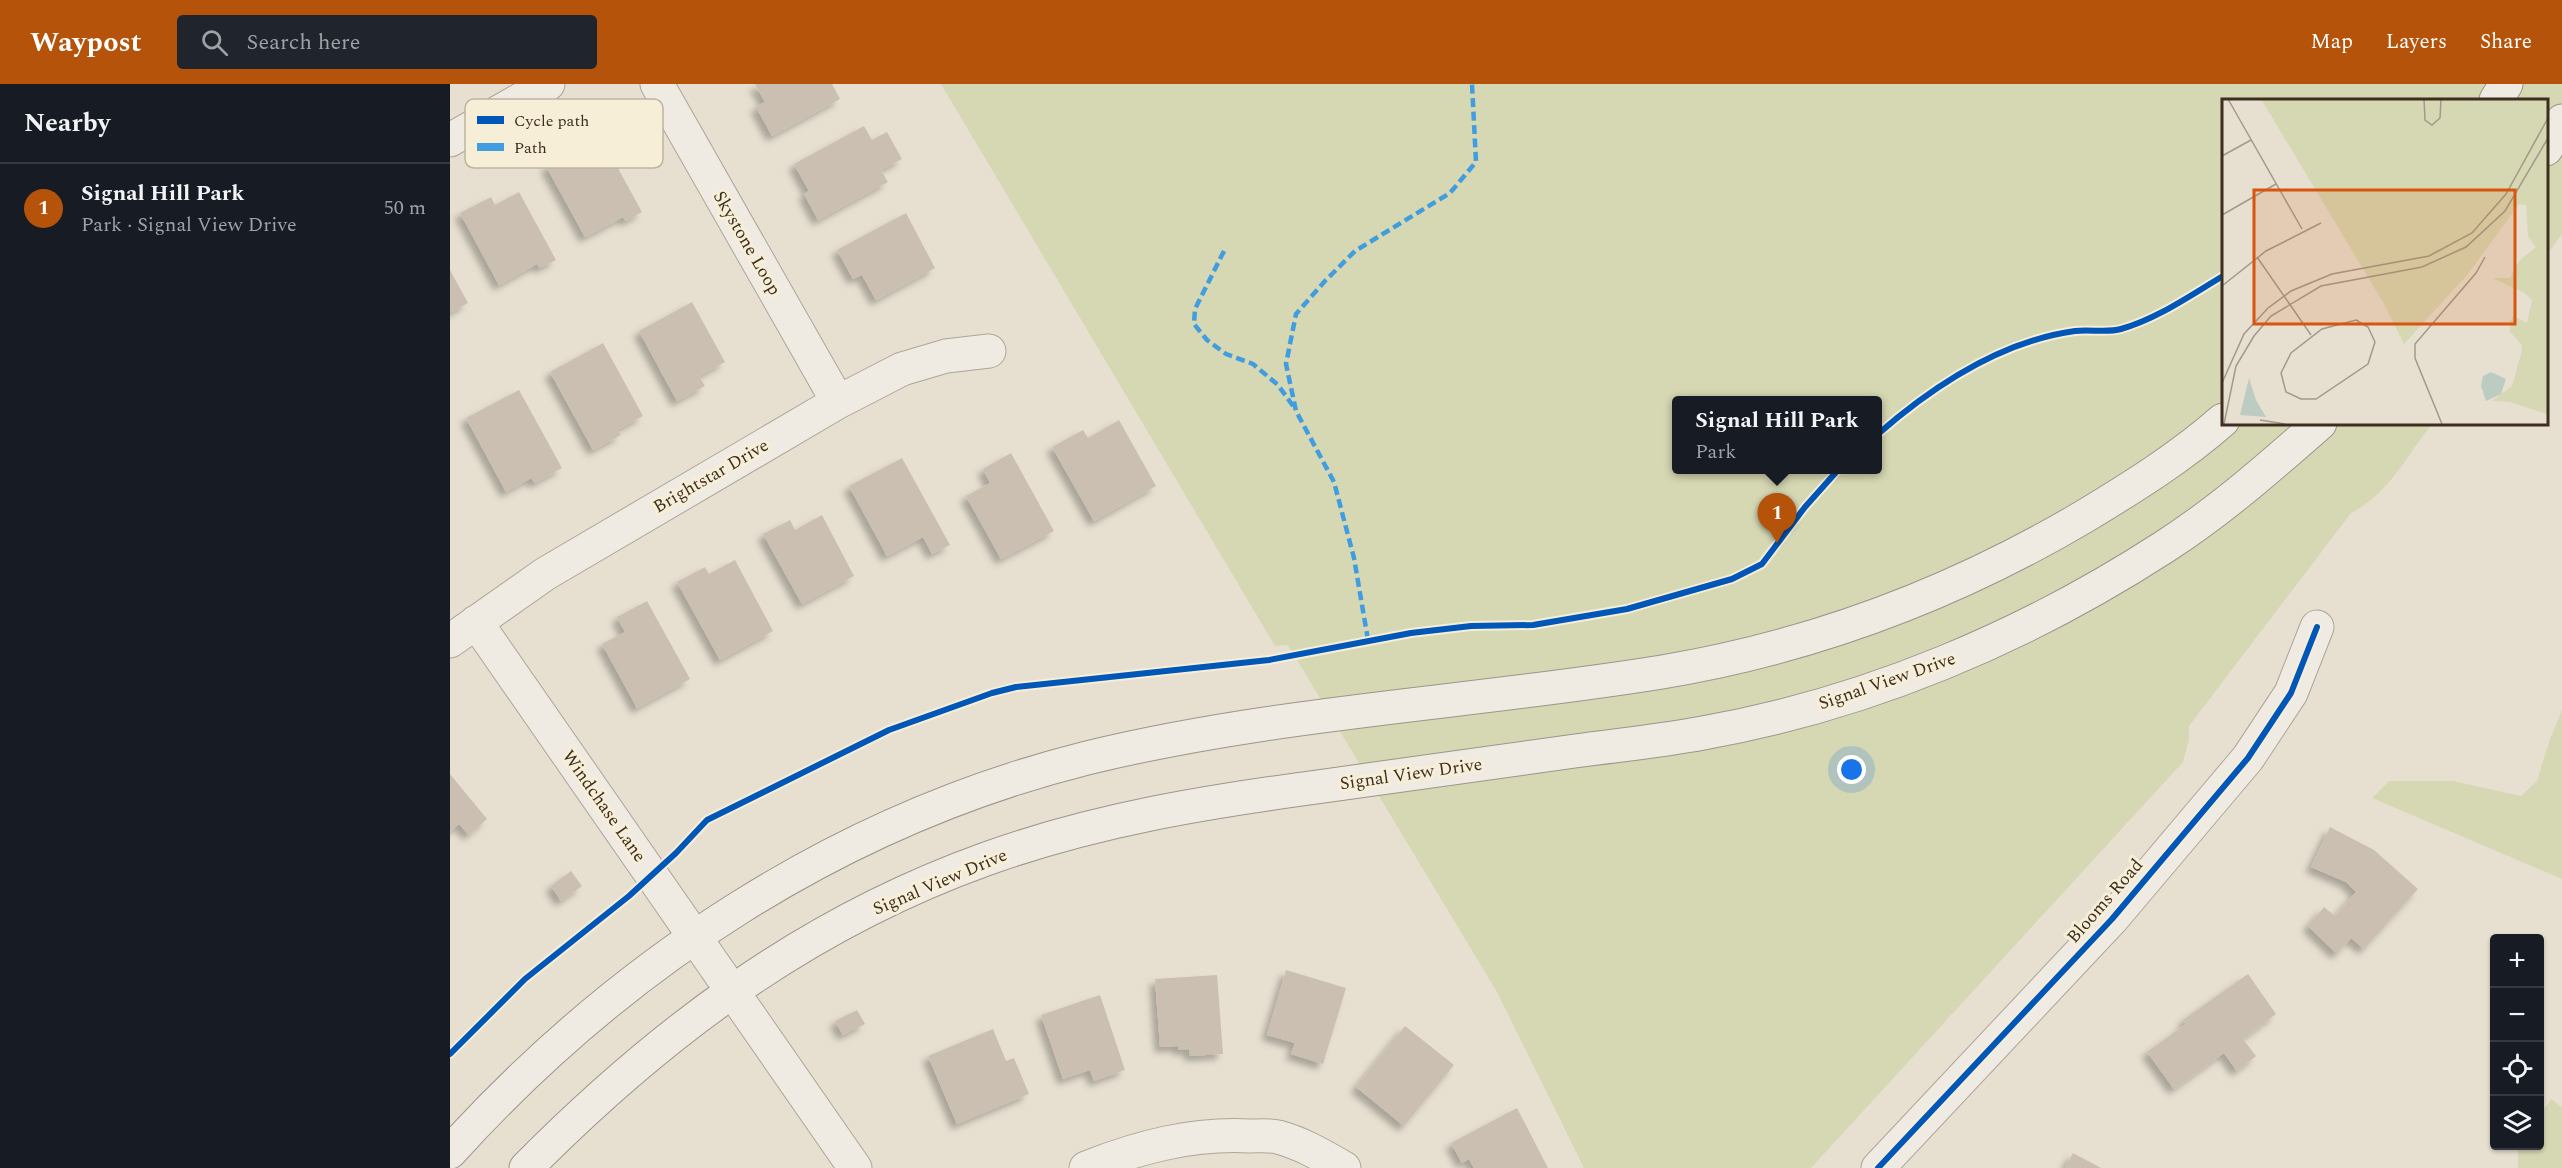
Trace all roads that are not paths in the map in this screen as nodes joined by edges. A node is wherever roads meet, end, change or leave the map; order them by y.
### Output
1 (548, 84) edge
2 (657, 84) edge
3 (2506, 84) edge
4 (522, 99) edge
5 (2497, 99) edge
6 (2562, 120) edge
7 (465, 131) edge
8 (450, 140) edge
9 (2547, 147) edge
10 (989, 351) dead end
11 (838, 402) junction
12 (2222, 421) edge
13 (2319, 424) edge
14 (476, 622) junction
15 (2317, 627) dead end
16 (450, 641) edge
17 (695, 936) junction
18 (732, 990) junction
19 (450, 1152) edge
20 (526, 1168) edge
21 (855, 1168) edge
22 (1086, 1168) edge
23 (1344, 1168) edge
24 (1878, 1168) edge

1 - 4 main road
2 - 11 main road, Skystone Loop
3 - 5 main road
6 - 9 main road
7 - 8 main road
10 - 11 main road, Brightstar Drive
11 - 14 main road, Brightstar Drive
12 - 17 main road
13 - 18 main road, Signal View Drive
14 - 16 main road, Brightstar Drive
14 - 17 main road, Windchase Lane
15 - 24 main road, Blooms Road
17 - 18 main road, Windchase Lane
17 - 19 main road
18 - 20 main road, Signal View Drive
18 - 21 main road, Windchase Lane
22 - 23 main road

